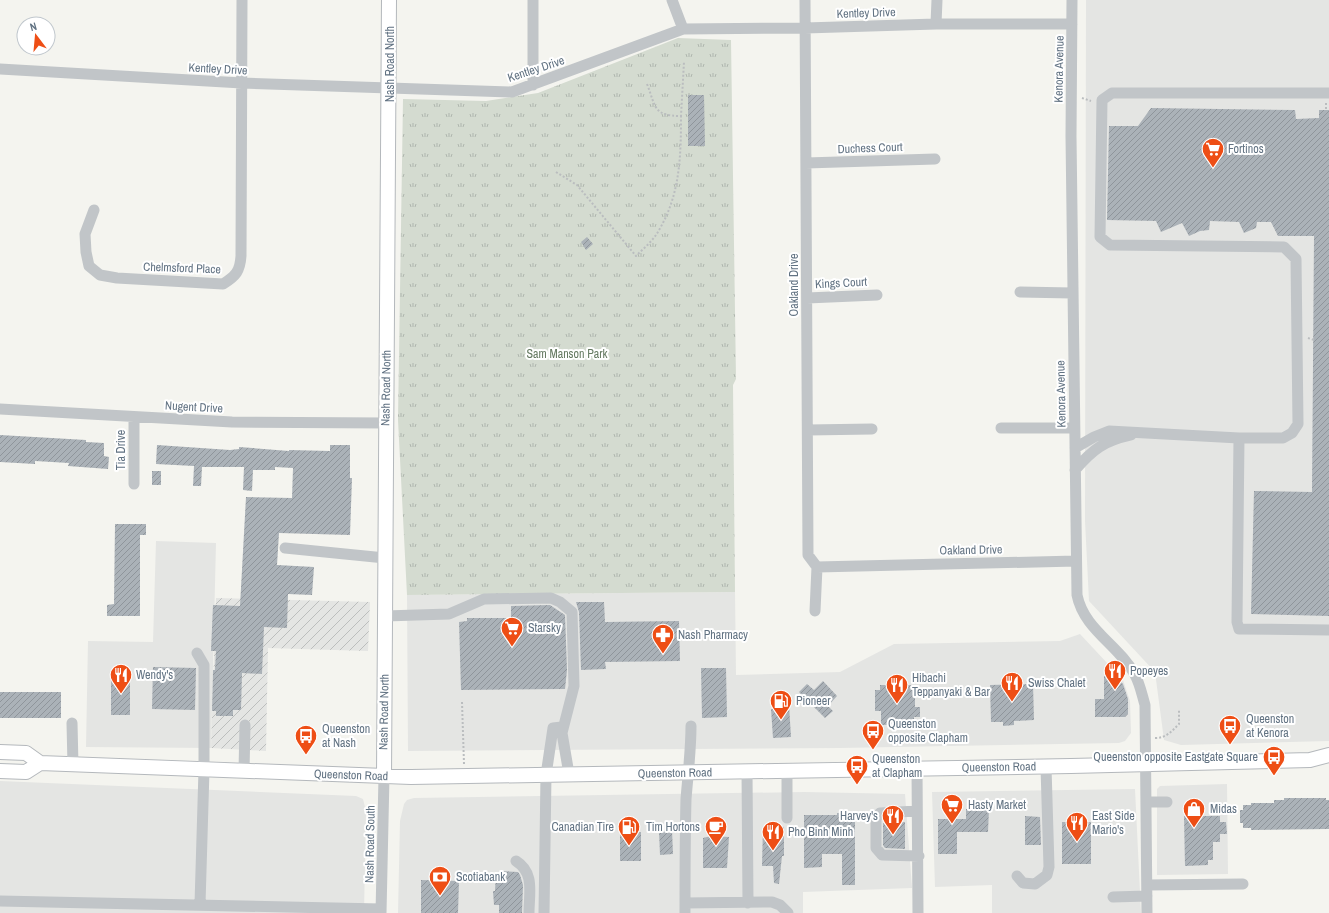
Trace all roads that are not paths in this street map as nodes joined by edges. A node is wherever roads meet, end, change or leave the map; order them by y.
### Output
1 (242, 0) edge
2 (390, 0) edge
3 (533, 0) edge
4 (672, 0) edge
5 (805, 0) edge
6 (937, 0) edge
7 (1072, 0) edge
8 (936, 24) junction
9 (1072, 24) junction
10 (805, 28) junction
11 (683, 29) junction
12 (0, 69) edge
13 (242, 84) junction
14 (533, 85) junction
15 (390, 87) junction
16 (1329, 93) edge
17 (935, 159) dead end
18 (806, 163) junction
19 (94, 210) dead end
20 (1020, 292) dead end
21 (1072, 293) junction
22 (877, 294) dead end
23 (807, 298) junction
24 (0, 409) edge
25 (134, 417) junction
26 (386, 423) junction
27 (1001, 428) dead end
28 (1074, 428) junction
29 (808, 430) junction
30 (872, 430) dead end
31 (1138, 434) junction
32 (1239, 438) junction
33 (1075, 448) junction
34 (1075, 470) junction
35 (134, 484) dead end
36 (285, 548) dead end
37 (385, 558) junction
38 (1076, 561) junction
39 (817, 567) junction
40 (815, 611) dead end
41 (385, 616) junction
42 (1329, 630) edge
43 (198, 653) dead end
44 (72, 723) dead end
45 (245, 725) dead end
46 (691, 726) dead end
47 (557, 728) junction
48 (0, 752) edge
49 (1329, 755) edge
50 (1310, 760) junction
51 (40, 763) junction
52 (73, 765) junction
53 (1145, 765) junction
54 (1329, 765) edge
55 (1046, 766) junction
56 (917, 768) junction
57 (204, 770) junction
58 (0, 771) edge
59 (244, 771) junction
60 (746, 771) junction
61 (787, 771) junction
62 (688, 773) junction
63 (569, 774) junction
64 (546, 775) junction
65 (384, 776) junction
66 (1146, 802) junction
67 (1167, 802) dead end
68 (917, 811) junction
69 (787, 818) dead end
70 (919, 856) junction
71 (516, 861) dead end
72 (1017, 876) dead end
73 (1243, 884) dead end
74 (1147, 885) junction
75 (1147, 896) junction
76 (1113, 897) dead end
77 (0, 901) edge
78 (748, 903) junction
79 (200, 904) junction
80 (685, 908) edge
81 (381, 911) edge
82 (529, 913) edge
83 (544, 913) edge
84 (788, 913) edge
85 (918, 913) edge
86 (1147, 913) edge

1 - 13 street, Chelmsford Place
2 - 15 main road, Nash Road North
3 - 14 street
4 - 11 street
5 - 10 street, Oakland Drive
6 - 8 street
7 - 9 street, Kenora Avenue
8 - 9 street, Kentley Drive
8 - 10 street, Kentley Drive
9 - 21 street, Kenora Avenue
10 - 11 street, Kentley Drive
10 - 18 street, Oakland Drive
11 - 14 street, Kentley Drive
12 - 13 street, Kentley Drive
13 - 15 street, Kentley Drive
13 - 19 street, Chelmsford Place
14 - 15 street, Kentley Drive
15 - 26 main road, Nash Road North
16 - 32 street
17 - 18 street, Duchess Court
18 - 23 street, Oakland Drive
20 - 21 street
21 - 28 street, Kenora Avenue
22 - 23 street, Kings Court
23 - 29 street, Oakland Drive
24 - 25 street, Nugent Drive
25 - 26 street, Nugent Drive
25 - 35 street, Tia Drive
26 - 37 main road, Nash Road North
27 - 28 street
28 - 33 street, Kenora Avenue
29 - 30 street
29 - 39 street, Oakland Drive
31 - 32 street
31 - 33 street
31 - 34 street
32 - 42 street
33 - 34 street, Kenora Avenue
34 - 38 street, Kenora Avenue
36 - 37 street
37 - 41 main road, Nash Road North
38 - 39 street, Oakland Drive
38 - 53 street, Kenora Avenue
39 - 40 street
41 - 47 street
41 - 65 main road, Nash Road North
43 - 57 street
44 - 52 street
45 - 59 street
46 - 62 street
47 - 63 street
47 - 64 street
48 - 51 main road, Queenston Road
49 - 50 main road, Queenston Road
50 - 53 main road, Queenston Road
50 - 54 main road, Queenston Road
51 - 52 main road, Queenston Road
51 - 58 main road
52 - 57 main road, Queenston Road
53 - 55 main road, Queenston Road
53 - 66 street, Kenora Avenue
55 - 56 main road, Queenston Road
55 - 72 street
56 - 61 main road, Queenston Road
56 - 68 street
57 - 59 main road, Queenston Road
57 - 79 street
59 - 65 main road, Queenston Road
60 - 61 main road, Queenston Road
60 - 62 main road, Queenston Road
60 - 78 street
61 - 69 street
62 - 63 main road, Queenston Road
62 - 80 street
63 - 64 main road, Queenston Road
64 - 65 main road, Queenston Road
64 - 83 street
65 - 81 street, Nash Road South
66 - 67 street
66 - 74 street, Kenora Avenue
68 - 70 street
68 - 70 street
70 - 85 street
71 - 82 street
73 - 74 street
74 - 75 street, Kenora Avenue
75 - 76 street
75 - 86 street, Kenora Avenue
77 - 79 street
78 - 80 street
78 - 84 street
79 - 81 street

